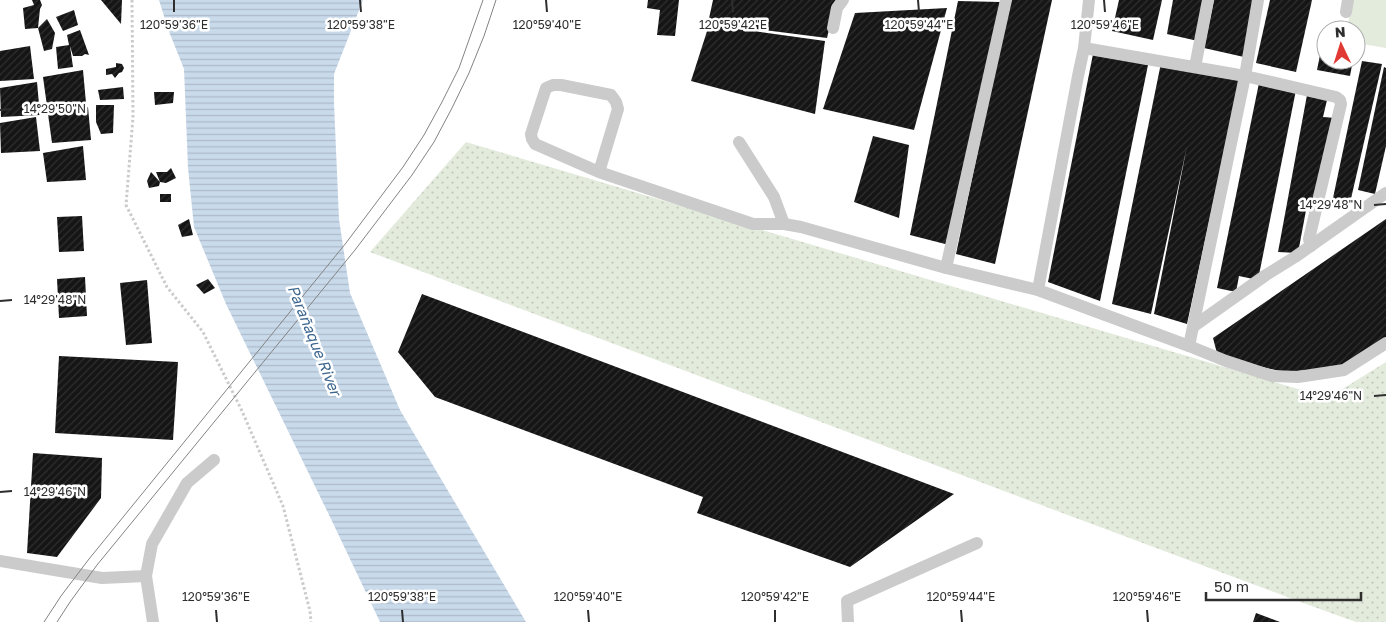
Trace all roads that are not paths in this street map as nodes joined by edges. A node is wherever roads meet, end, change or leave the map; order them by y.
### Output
1 (843, 0) edge
2 (1006, 0) edge
3 (1089, 0) edge
4 (1208, 0) edge
5 (1258, 0) edge
6 (833, 28) dead end
7 (1084, 48) junction
8 (1195, 67) junction
9 (1244, 76) junction
10 (739, 142) dead end
11 (599, 172) junction
12 (1386, 193) edge
13 (784, 224) junction
14 (1311, 246) junction
15 (946, 268) junction
16 (1038, 290) junction
17 (1194, 326) junction
18 (1386, 343) edge
19 (1189, 346) junction
20 (214, 460) dead end
21 (977, 543) dead end
22 (0, 561) edge
23 (146, 576) junction
24 (153, 622) edge
25 (848, 622) edge

1 - 6 lane
2 - 15 lane
3 - 7 lane
4 - 8 lane
5 - 9 lane
7 - 8 lane
7 - 16 lane
8 - 9 lane
9 - 14 lane
9 - 17 lane
10 - 13 lane
11 - 11 lane
11 - 13 lane
12 - 14 lane
13 - 15 lane
14 - 17 lane
15 - 16 lane
16 - 19 lane
17 - 19 lane
18 - 19 lane
20 - 23 lane
21 - 25 lane
22 - 23 lane
23 - 24 lane

